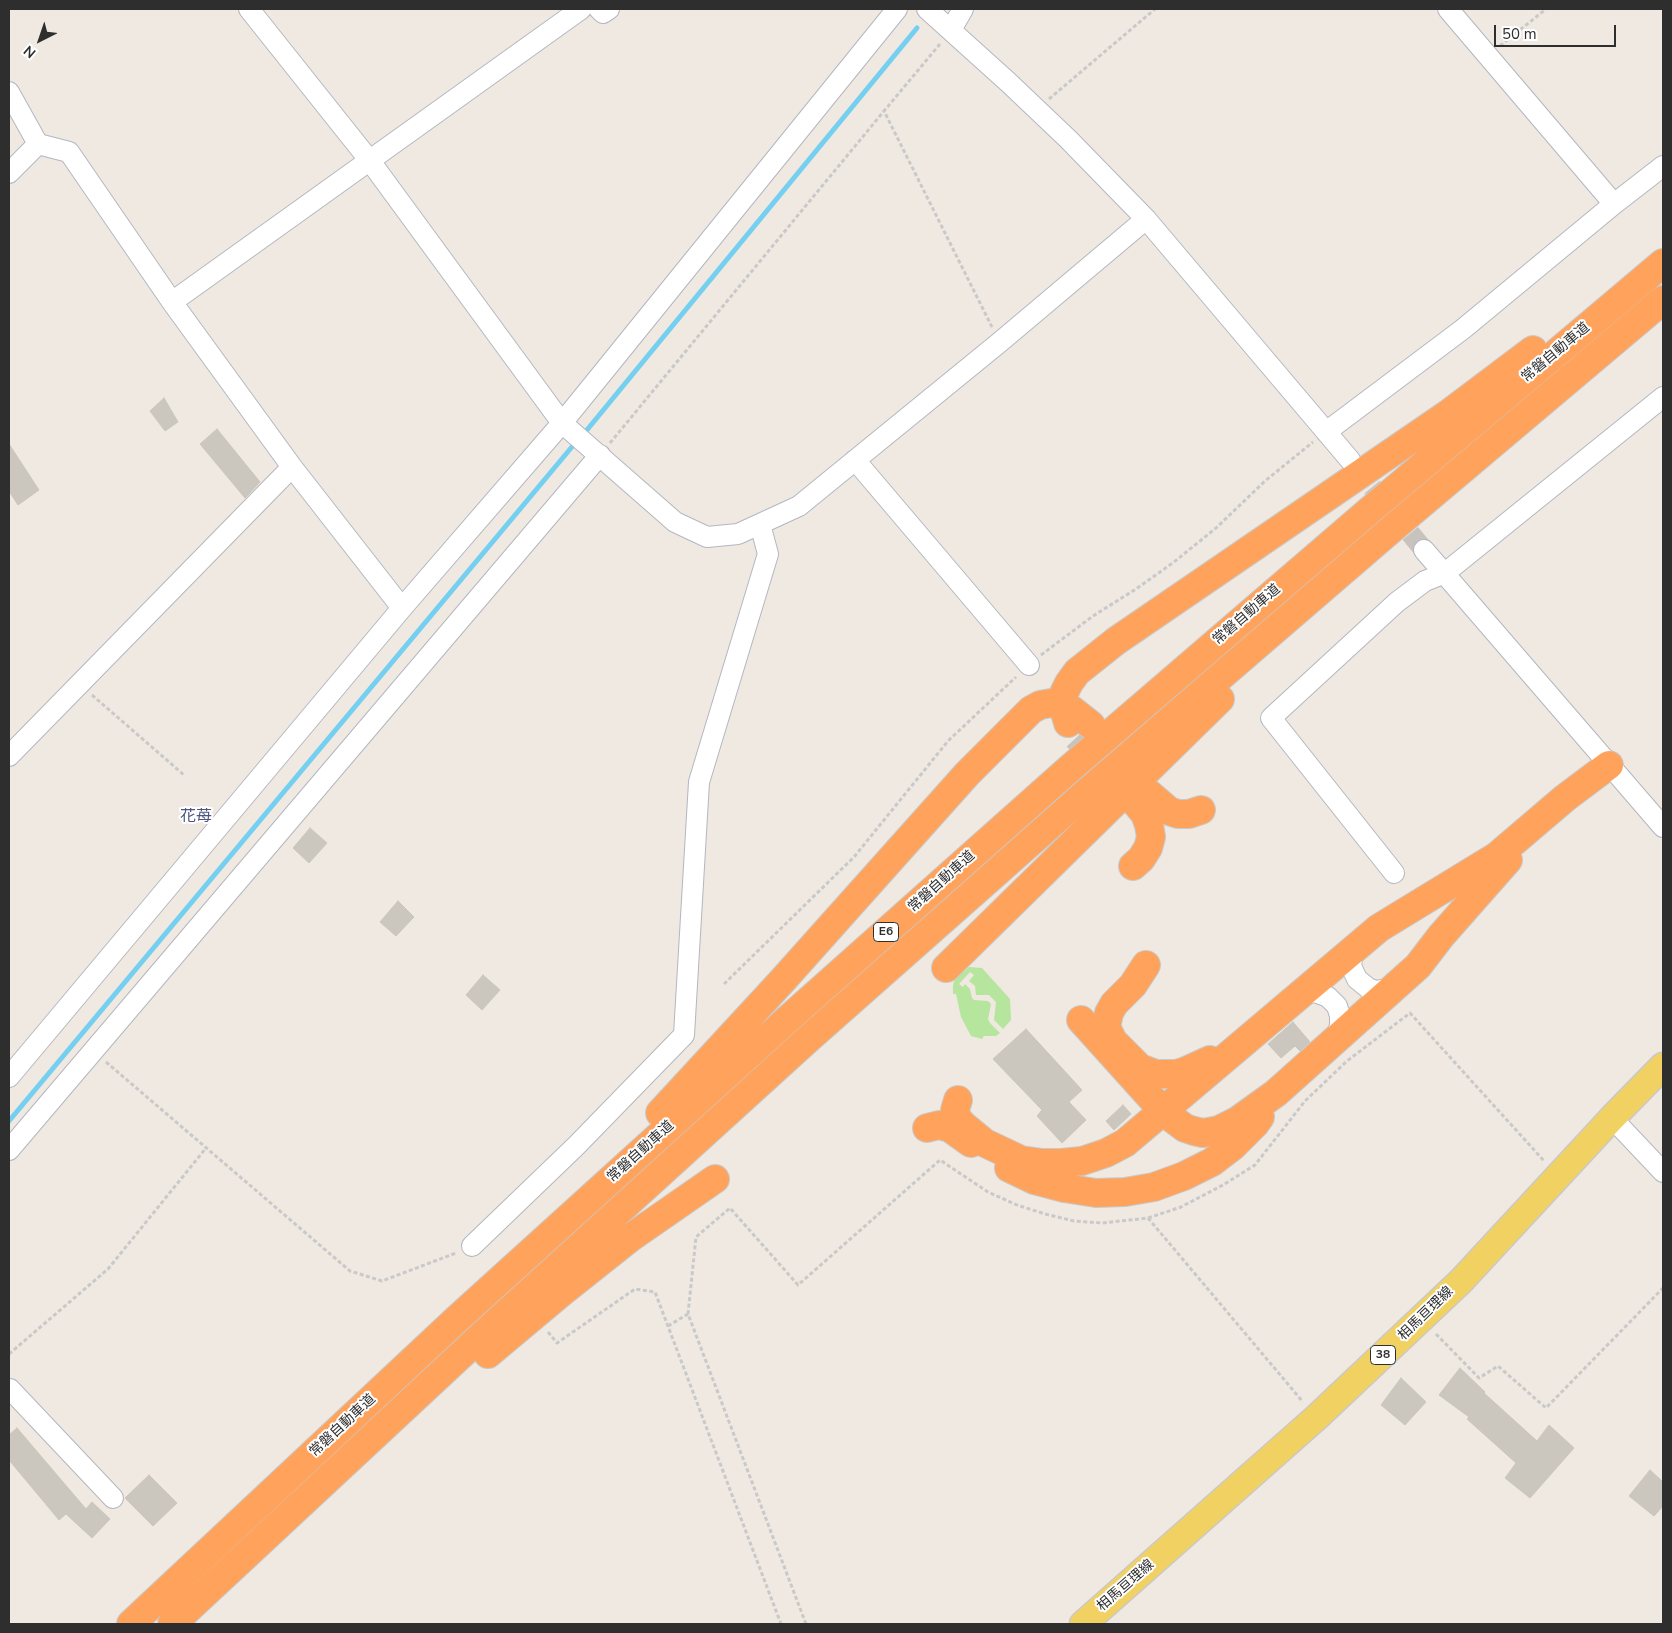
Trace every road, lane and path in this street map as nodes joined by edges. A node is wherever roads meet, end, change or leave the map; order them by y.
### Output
1 (249, 9) edge
2 (581, 9) edge
3 (599, 9) edge
4 (609, 9) edge
5 (897, 9) edge
6 (928, 9) edge
7 (963, 9) edge
8 (1155, 9) edge
9 (1448, 9) edge
10 (1546, 9) edge
11 (951, 30) junction
12 (1488, 56) junction
13 (9, 92) edge
14 (1037, 109) junction
15 (884, 111) junction
16 (38, 144) junction
17 (370, 161) junction
18 (1663, 166) edge
19 (9, 174) edge
20 (1614, 204) junction
21 (1146, 219) junction
22 (1663, 259) edge
23 (1663, 263) edge
24 (1663, 300) edge
25 (172, 302) junction
26 (1000, 342) junction
27 (1663, 397) edge
28 (562, 423) junction
29 (1326, 432) junction
30 (600, 455) junction
31 (855, 460) junction
32 (1350, 460) tunnel mouth
33 (292, 467) junction
34 (760, 524) junction
35 (1387, 533) junction
36 (1424, 550) tunnel mouth
37 (1445, 573) junction
38 (402, 608) junction
39 (1029, 664) dead end
40 (79, 684) junction
41 (1063, 706) junction
42 (1084, 731) tunnel mouth
43 (9, 756) edge
44 (1610, 765) junction
45 (184, 775) dead end
46 (1201, 810) dead end
47 (1663, 827) edge
48 (1133, 866) dead end
49 (1394, 873) dead end
50 (1357, 946) junction
51 (1146, 965) dead end
52 (946, 968) dead end
53 (1392, 988) junction
54 (1299, 996) junction
55 (1081, 1020) dead end
56 (1335, 1039) junction
57 (1242, 1043) junction
58 (93, 1050) junction
59 (1663, 1066) edge
60 (9, 1076) edge
61 (1276, 1092) junction
62 (958, 1100) dead end
63 (1163, 1111) junction
64 (1612, 1118) junction
65 (927, 1128) dead end
66 (206, 1148) junction
67 (9, 1150) edge
68 (1663, 1172) edge
69 (1558, 1176) junction
70 (715, 1179) dead end
71 (1148, 1218) junction
72 (472, 1246) joint
73 (1663, 1288) edge
74 (688, 1314) junction
75 (457, 1319) junction
76 (1421, 1319) junction
77 (668, 1326) junction
78 (544, 1328) dead end
79 (9, 1354) edge
80 (9, 1390) edge
81 (1316, 1417) junction
82 (113, 1498) dead end
83 (230, 1570) junction
84 (131, 1624) edge
85 (172, 1624) edge
86 (780, 1624) edge
87 (806, 1624) edge
88 (1083, 1624) edge

1 - 17 street
2 - 17 street
3 - 4 street
5 - 28 street
6 - 11 street
7 - 11 street
8 - 14 path
9 - 12 street
10 - 12 path
11 - 14 street
11 - 15 path
12 - 20 street
13 - 16 street
14 - 21 street
15 - 26 path
15 - 30 path
16 - 19 street
16 - 25 street
17 - 25 street
17 - 28 street
18 - 20 street
20 - 29 street
21 - 26 street
21 - 29 street
22 - 41 highway
23 - 75 highway, 常磐自動車道 / E6
24 - 35 highway, 常磐自動車道 / E6
25 - 33 street
26 - 31 street
27 - 37 street
28 - 30 street
28 - 38 street
29 - 32 street
30 - 34 street
30 - 58 street
31 - 34 street
31 - 39 street
33 - 38 street
33 - 40 street
34 - 72 street
35 - 52 highway
35 - 83 highway, 常磐自動車道 / E6
36 - 37 street
37 - 44 street
37 - 49 street
38 - 60 street
40 - 43 street
40 - 45 path
41 - 42 highway
41 - 75 highway
44 - 47 street
44 - 50 highway
44 - 53 highway
46 - 48 highway
50 - 53 street
50 - 54 highway
51 - 57 highway
53 - 56 highway
54 - 56 street
54 - 57 highway
55 - 63 highway
56 - 61 highway
57 - 63 highway
58 - 66 path
58 - 67 street
59 - 64 main road, 相馬亘理線 / 38
61 - 63 highway
61 - 65 highway
62 - 63 highway
64 - 68 street
64 - 69 main road, 相馬亘理線 / 38
66 - 72 path
66 - 79 path
69 - 71 path
69 - 76 main road, 相馬亘理線 / 38
70 - 83 highway
71 - 74 path
71 - 81 path
73 - 76 path
74 - 77 path
74 - 87 path
75 - 84 highway, 常磐自動車道 / E6
76 - 81 main road, 相馬亘理線 / 38
77 - 78 path
77 - 86 path
80 - 82 street
81 - 88 main road, 相馬亘理線 / 38
83 - 85 highway, 常磐自動車道 / E6

